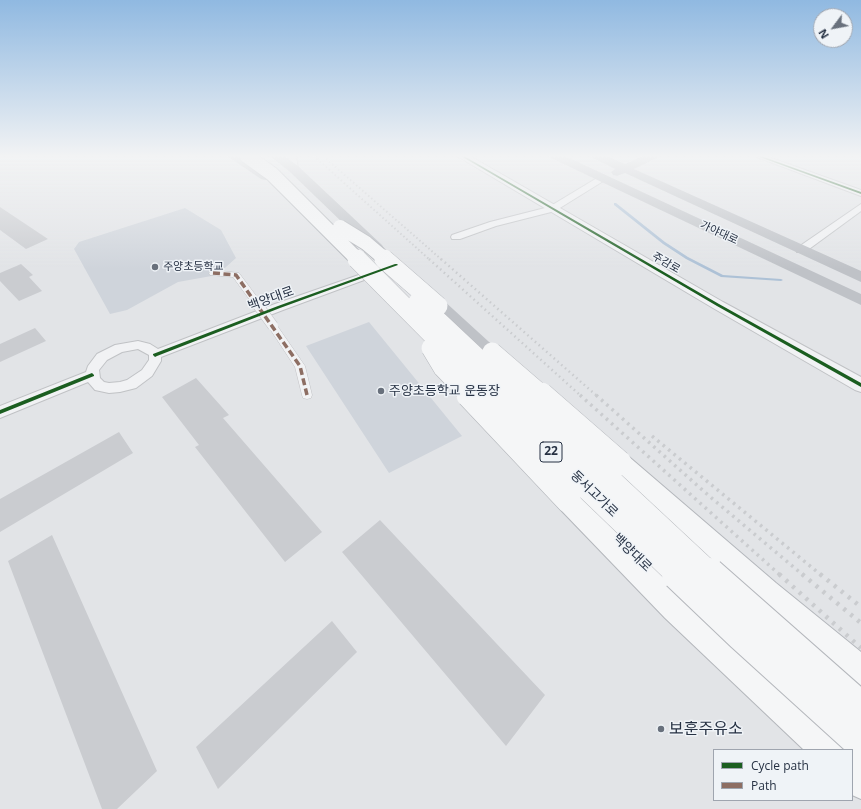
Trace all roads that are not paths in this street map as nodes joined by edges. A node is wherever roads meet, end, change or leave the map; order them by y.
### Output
1 (286, 194) edge
2 (292, 194) edge
3 (307, 194) edge
4 (325, 194) edge
5 (526, 194) edge
6 (577, 194) edge
7 (635, 194) edge
8 (647, 194) edge
9 (663, 194) edge
10 (677, 194) edge
11 (653, 202) junction
12 (861, 207) edge
13 (552, 209) junction
14 (718, 213) junction
15 (340, 227) junction
16 (456, 237) dead end
17 (801, 250) junction
18 (396, 265) junction
19 (213, 273) dead end
20 (365, 277) junction
21 (861, 277) edge
22 (861, 300) edge
23 (415, 320) junction
24 (155, 356) junction
25 (92, 375) junction
26 (861, 385) edge
27 (307, 395) dead end
28 (0, 412) edge
29 (861, 673) edge
30 (861, 691) edge
31 (861, 708) edge
32 (861, 743) edge
33 (828, 749) edge
34 (841, 749) edge
35 (853, 760) edge
36 (861, 767) edge
37 (853, 773) edge
38 (861, 781) edge

1 - 20 main road, 백양대로
2 - 23 highway, 동서고가로 / 22, bridge
3 - 15 highway, 동서고가로 / 22
4 - 18 main road
5 - 13 street, 주감로
6 - 13 street
7 - 11 main road, 가야대로
8 - 11 main road
9 - 14 main road
10 - 14 main road, 가야대로
11 - 22 main road, 가야대로
12 - 17 street
13 - 16 street
13 - 26 street, 주감로
14 - 17 main road, 가야대로
15 - 29 highway, bridge
15 - 31 highway, 동서고가로 / 22, bridge
17 - 21 main road, 가야대로
18 - 20 street, 백양대로
18 - 30 main road
19 - 27 street, bridge
20 - 24 street, 백양대로
20 - 34 main road, 백양대로
23 - 32 highway, 동서고가로 / 22, bridge
23 - 33 highway, bridge
24 - 25 street
24 - 25 street
25 - 28 street
35 - 36 main road
37 - 38 highway

